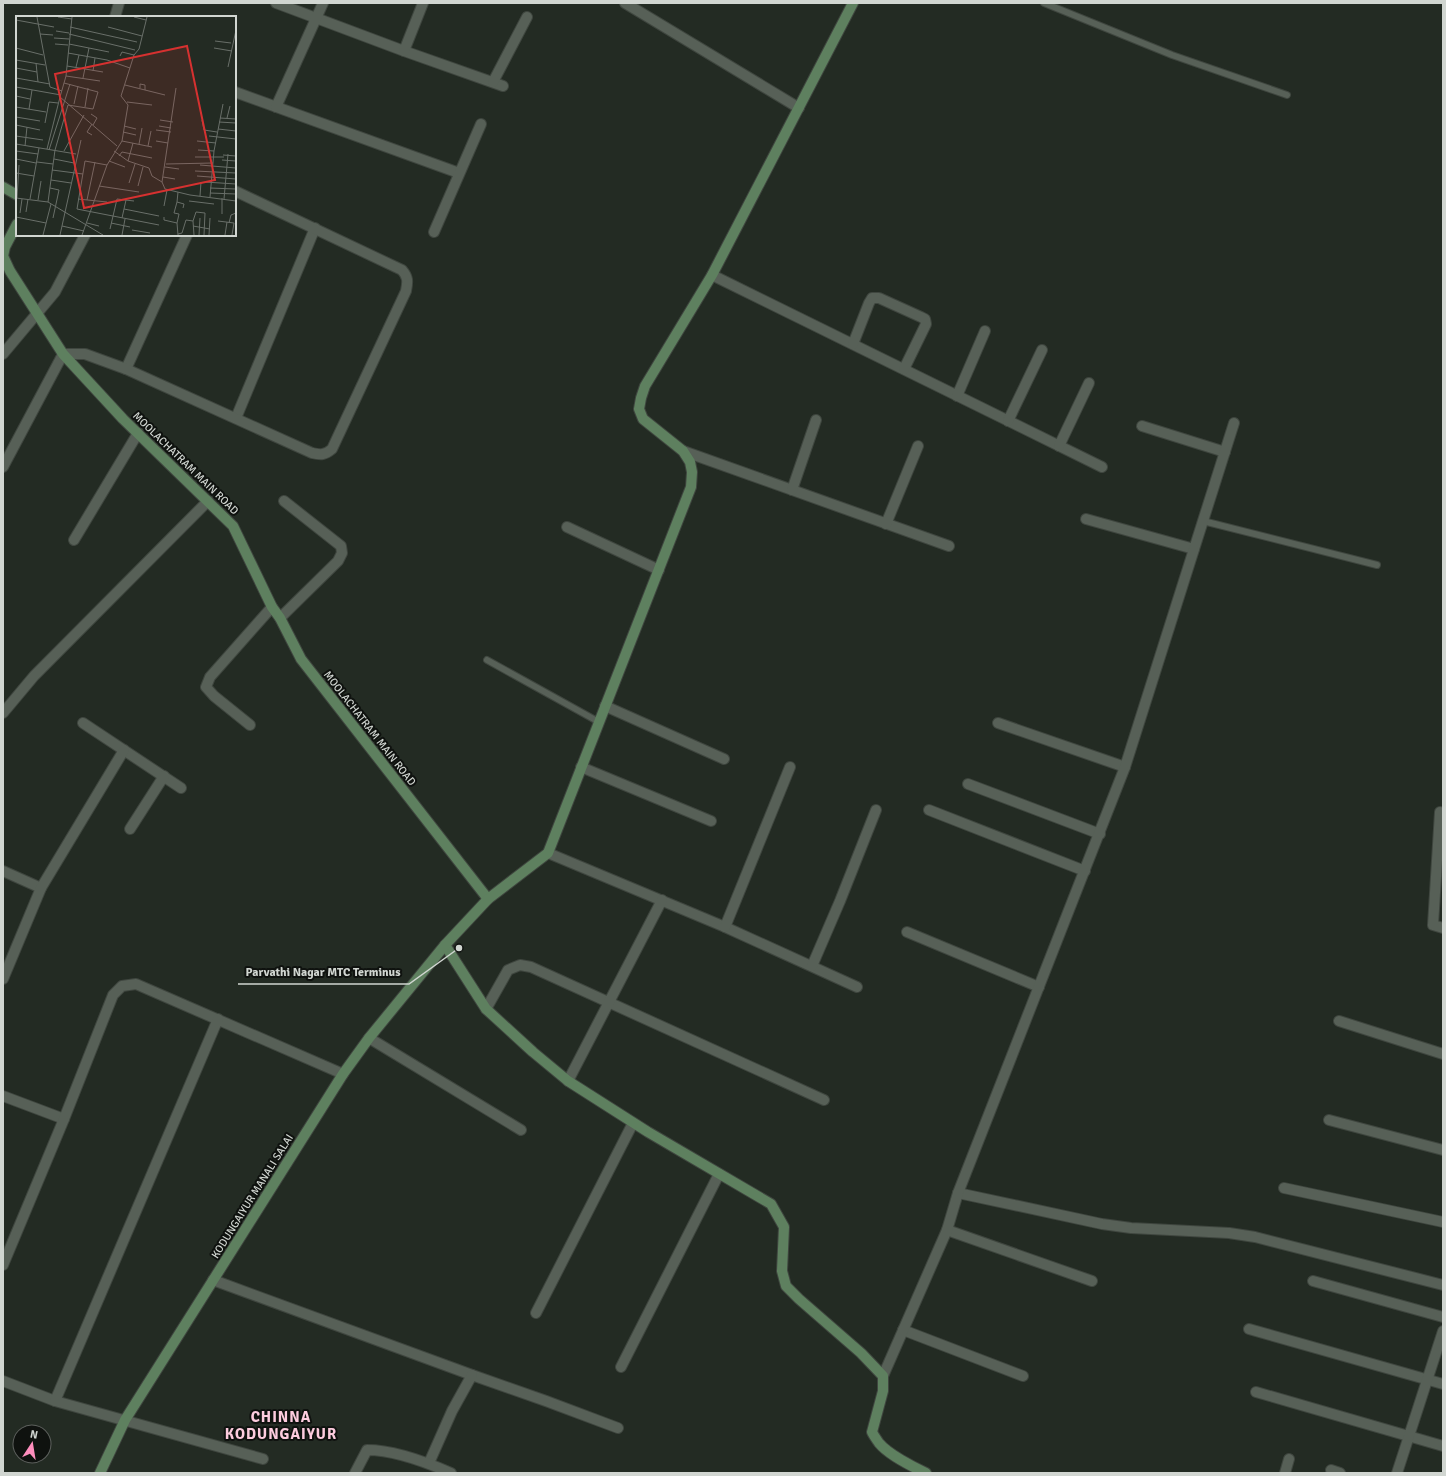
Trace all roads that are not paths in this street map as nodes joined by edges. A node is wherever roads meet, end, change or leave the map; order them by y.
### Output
1 (119, 3) edge
2 (276, 3) edge
3 (323, 3) edge
4 (423, 3) edge
5 (625, 3) edge
6 (853, 3) edge
7 (1044, 3) edge
8 (115, 16) edge
9 (527, 17) dead end
10 (316, 18) junction
11 (404, 51) junction
12 (493, 82) junction
13 (503, 86) dead end
14 (236, 92) edge
15 (1287, 95) dead end
16 (276, 107) junction
17 (800, 108) junction
18 (481, 124) dead end
19 (459, 174) junction
20 (3, 187) edge
21 (236, 191) edge
22 (16, 194) edge
23 (16, 225) edge
24 (315, 228) junction
25 (434, 232) dead end
26 (6, 236) edge
27 (84, 236) edge
28 (187, 236) edge
29 (3, 256) edge
30 (712, 275) junction
31 (37, 313) junction
32 (985, 331) dead end
33 (853, 344) junction
34 (1042, 350) dead end
35 (3, 354) edge
36 (63, 354) junction
37 (126, 369) junction
38 (904, 369) junction
39 (1089, 383) dead end
40 (957, 396) junction
41 (236, 418) junction
42 (816, 420) dead end
43 (1008, 421) junction
44 (1234, 423) dead end
45 (1142, 426) dead end
46 (138, 433) junction
47 (918, 446) dead end
48 (1059, 446) junction
49 (683, 451) junction
50 (1225, 452) junction
51 (3, 466) edge
52 (1102, 467) dead end
53 (792, 490) junction
54 (208, 501) junction
55 (284, 501) dead end
56 (1086, 519) dead end
57 (1203, 521) junction
58 (886, 524) junction
59 (567, 527) dead end
60 (74, 540) dead end
61 (949, 546) dead end
62 (1194, 549) junction
63 (1377, 564) dead end
64 (658, 570) junction
65 (272, 607) junction
66 (280, 618) junction
67 (487, 660) dead end
68 (605, 706) junction
69 (3, 713) edge
70 (599, 722) junction
71 (83, 723) dead end
72 (998, 723) dead end
73 (250, 725) dead end
74 (124, 750) junction
75 (724, 759) dead end
76 (581, 767) junction
77 (790, 767) dead end
78 (1125, 767) junction
79 (164, 776) junction
80 (968, 784) dead end
81 (181, 788) dead end
82 (876, 810) dead end
83 (929, 810) dead end
84 (1440, 812) dead end
85 (711, 821) dead end
86 (130, 829) dead end
87 (1100, 834) junction
88 (548, 853) junction
89 (3, 871) edge
90 (1085, 871) junction
91 (41, 888) junction
92 (488, 898) junction
93 (662, 900) junction
94 (725, 927) junction
95 (1443, 928) edge
96 (907, 932) dead end
97 (445, 945) junction
98 (812, 966) junction
99 (3, 979) edge
100 (857, 987) dead end
101 (1039, 987) junction
102 (609, 1002) junction
103 (486, 1009) junction
104 (218, 1020) junction
105 (1339, 1021) dead end
106 (370, 1038) junction
107 (1443, 1054) edge
108 (343, 1074) junction
109 (568, 1081) junction
110 (3, 1096) edge
111 (824, 1100) dead end
112 (64, 1119) junction
113 (1329, 1120) dead end
114 (633, 1123) junction
115 (521, 1130) dead end
116 (1443, 1150) edge
117 (718, 1174) junction
118 (1284, 1188) dead end
119 (958, 1193) junction
120 (1443, 1222) edge
121 (946, 1230) junction
122 (3, 1265) edge
123 (213, 1280) junction
124 (1092, 1281) dead end
125 (1313, 1281) dead end
126 (1443, 1285) edge
127 (536, 1314) dead end
128 (1443, 1317) edge
129 (1249, 1329) dead end
130 (903, 1330) junction
131 (1443, 1331) edge
132 (621, 1367) dead end
133 (472, 1375) junction
134 (883, 1376) junction
135 (1023, 1376) dead end
136 (1427, 1380) junction
137 (3, 1381) edge
138 (1443, 1384) edge
139 (1256, 1392) dead end
140 (55, 1401) junction
141 (125, 1420) junction
142 (618, 1428) dead end
143 (1409, 1436) junction
144 (1443, 1446) edge
145 (1289, 1458) dead end
146 (263, 1459) dead end
147 (429, 1463) junction
148 (915, 1471) edge
149 (100, 1473) edge
150 (355, 1473) edge
151 (451, 1473) edge
152 (926, 1473) edge
153 (1285, 1473) edge
154 (1397, 1473) edge

1 - 8 street
2 - 10 street
3 - 10 street
4 - 11 street
5 - 17 street
6 - 17 street
7 - 15 lane
9 - 12 street
10 - 11 street
10 - 16 street
11 - 12 street
12 - 13 street
14 - 16 street
16 - 19 street
17 - 30 street
18 - 19 street
19 - 25 street
20 - 22 street
21 - 24 street
23 - 26 street, MOOLACHATRAM MAIN ROAD
24 - 41 street
24 - 41 street
26 - 29 street, MOOLACHATRAM MAIN ROAD
27 - 31 street
28 - 37 street
29 - 31 street, MOOLACHATRAM MAIN ROAD
30 - 33 street
30 - 49 street
31 - 35 street
31 - 36 street, MOOLACHATRAM MAIN ROAD
32 - 40 street
33 - 38 street
33 - 38 street
34 - 43 street
36 - 37 street
36 - 46 street, MOOLACHATRAM MAIN ROAD
36 - 51 street
37 - 41 street
38 - 40 street
39 - 48 street
40 - 43 street
42 - 53 street
43 - 48 street
44 - 50 street
45 - 50 street
46 - 54 street, MOOLACHATRAM MAIN ROAD
46 - 60 street
47 - 58 street
48 - 52 street
49 - 53 street
49 - 64 street
50 - 57 street
53 - 58 street
54 - 65 street, MOOLACHATRAM MAIN ROAD
54 - 69 street
55 - 66 street
56 - 62 street
57 - 62 street
57 - 63 lane
58 - 61 street
59 - 64 street
62 - 78 street
64 - 68 street
65 - 66 street, MOOLACHATRAM MAIN ROAD
65 - 73 street
66 - 92 street, MOOLACHATRAM MAIN ROAD
67 - 70 lane
68 - 70 street
68 - 75 street
70 - 76 street
71 - 74 street
72 - 78 street
74 - 79 street
74 - 91 street
76 - 85 street
76 - 88 street
77 - 94 street
78 - 87 street
79 - 81 street
79 - 86 street
80 - 87 street
82 - 98 street
83 - 90 street
84 - 95 street
87 - 90 street
88 - 92 street, KODUNGAIYUR MANALI SALAI
88 - 93 street
89 - 91 street
90 - 101 street
91 - 99 street
92 - 97 street, KODUNGAIYUR MANALI SALAI
93 - 94 street
93 - 102 street
94 - 98 street
96 - 101 street
97 - 103 street
97 - 106 street, KODUNGAIYUR MANALI SALAI
98 - 100 street
101 - 119 street
102 - 103 street
102 - 109 street
102 - 111 street
103 - 109 street
104 - 108 street
104 - 112 street
104 - 140 street
105 - 107 street
106 - 108 street, KODUNGAIYUR MANALI SALAI
106 - 115 street
108 - 123 street, KODUNGAIYUR MANALI SALAI
109 - 114 street
110 - 112 street
112 - 122 street
113 - 116 street
114 - 117 street
114 - 127 street
117 - 132 street
117 - 134 street
118 - 120 street
119 - 121 street
119 - 126 street
121 - 124 street
121 - 130 street
123 - 133 street
123 - 141 street, KODUNGAIYUR MANALI SALAI
125 - 128 street
129 - 136 street
130 - 134 street
130 - 135 street
131 - 136 street
133 - 142 street
133 - 147 street
134 - 148 street
136 - 138 street
136 - 143 street
137 - 140 street
139 - 143 street
140 - 141 street
141 - 146 street
141 - 149 street, KODUNGAIYUR MANALI SALAI
143 - 144 street
143 - 154 street
145 - 153 street
147 - 150 street
147 - 151 street
148 - 152 street

